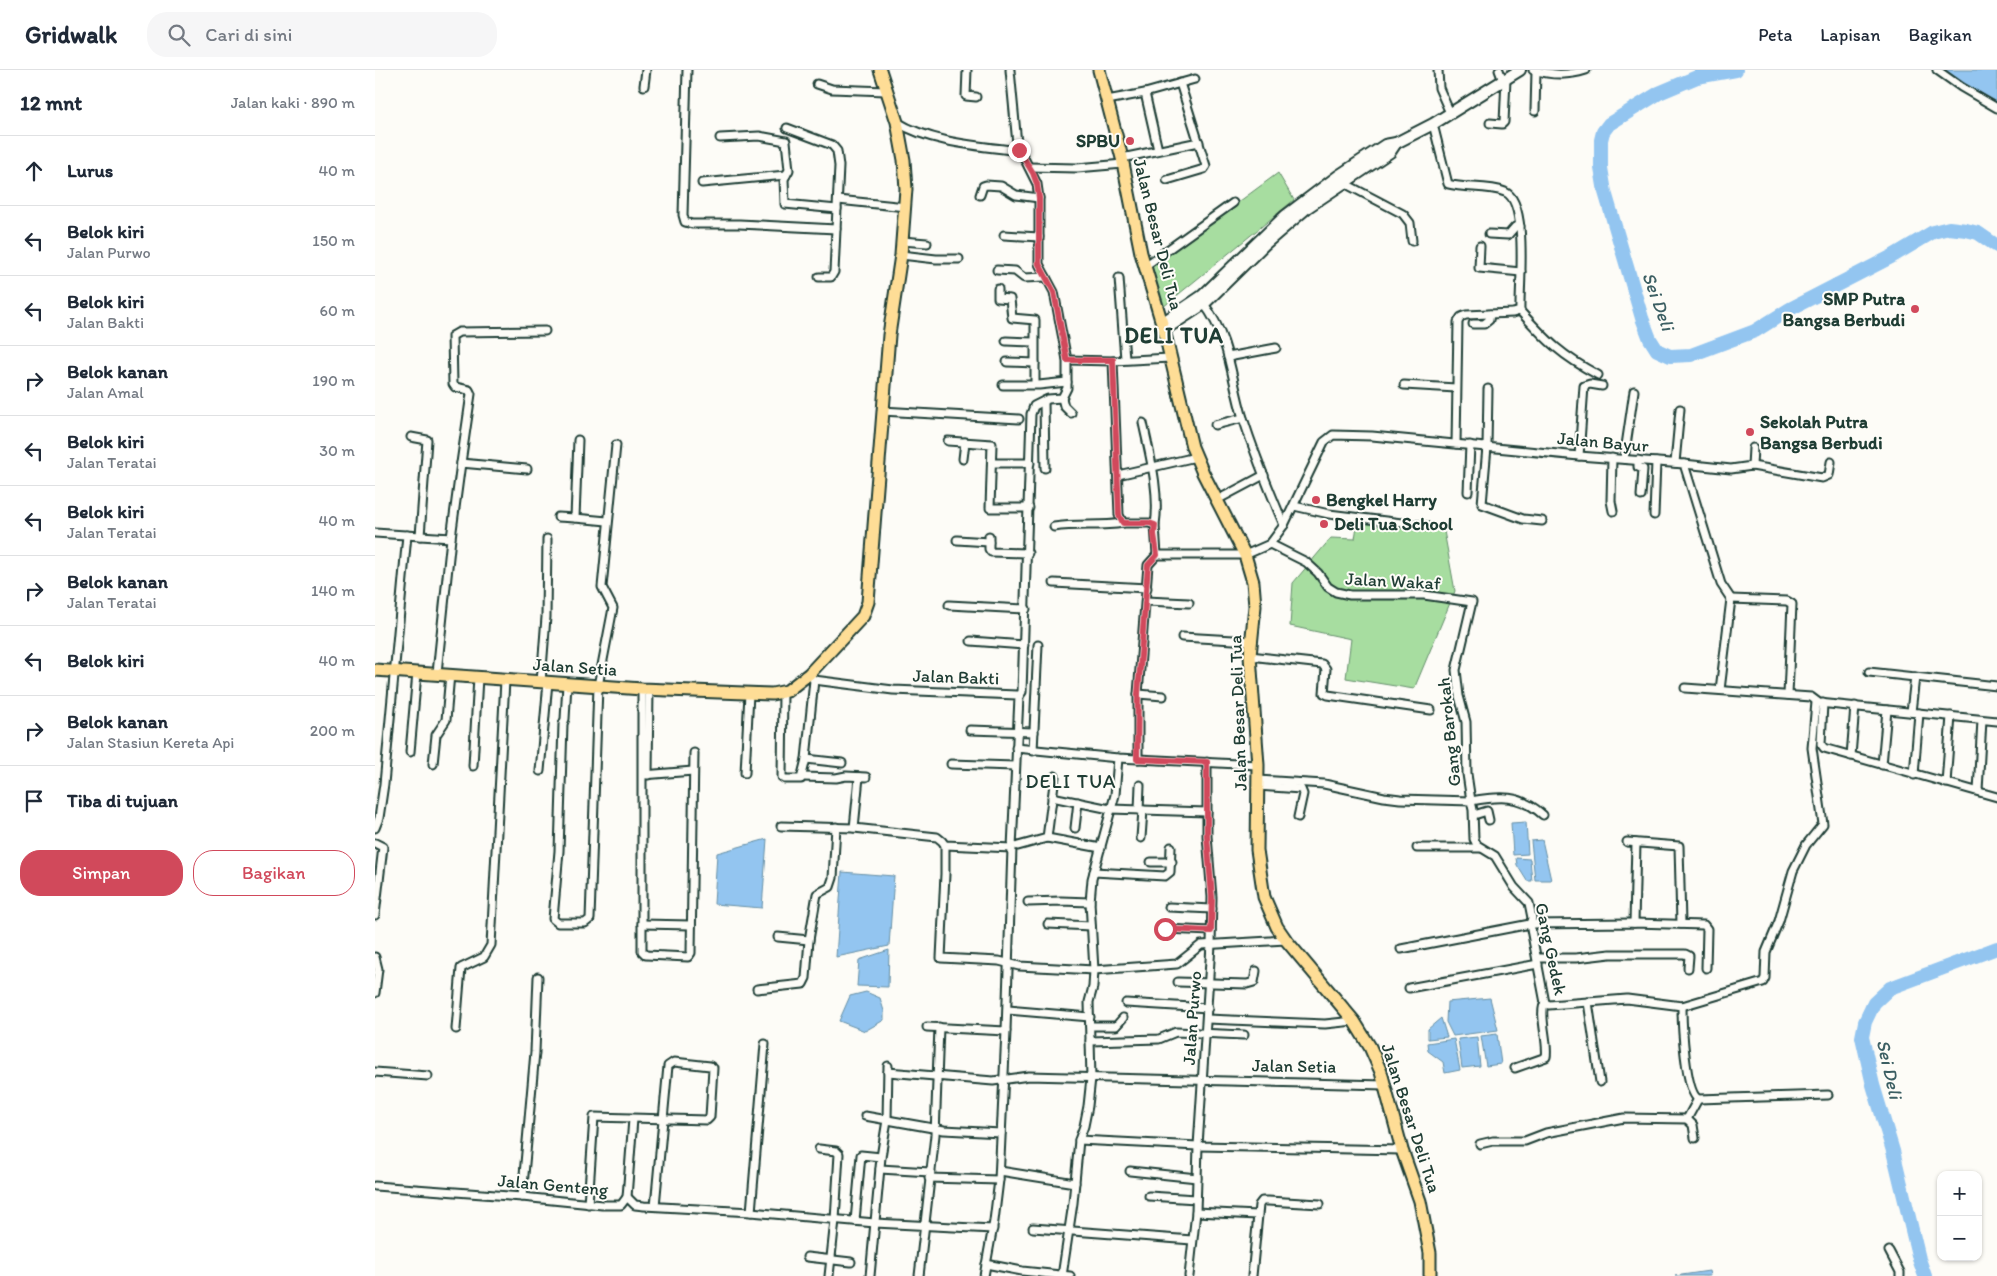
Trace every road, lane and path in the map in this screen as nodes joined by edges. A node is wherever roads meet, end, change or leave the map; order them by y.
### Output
1 (646, 70) edge
2 (687, 70) edge
3 (880, 70) edge
4 (967, 70) edge
5 (1010, 70) edge
6 (1099, 70) edge
7 (1438, 70) edge
8 (1499, 70) edge
9 (1520, 70) edge
10 (1535, 70) edge
11 (1586, 70) edge
12 (1937, 70) edge
13 (1195, 79) dead end
14 (1504, 80) junction
15 (1179, 83) junction
16 (817, 84) dead end
17 (644, 86) dead end
18 (886, 91) junction
19 (1145, 94) junction
20 (976, 97) dead end
21 (1107, 100) junction
22 (1997, 108) edge
23 (1535, 111) dead end
24 (1450, 113) junction
25 (897, 122) junction
26 (1490, 123) dead end
27 (1433, 124) junction
28 (787, 128) dead end
29 (719, 138) dead end
30 (1199, 142) junction
31 (1396, 143) junction
32 (1019, 150) junction
33 (1158, 150) junction
34 (1123, 161) junction
35 (1029, 167) junction
36 (786, 175) junction
37 (1167, 180) dead end
38 (1344, 183) junction
39 (702, 184) dead end
40 (980, 194) dead end
41 (1039, 198) junction
42 (838, 200) junction
43 (1233, 203) dead end
44 (906, 207) junction
45 (837, 209) junction
46 (1520, 226) junction
47 (836, 229) junction
48 (1489, 234) dead end
49 (1004, 235) dead end
50 (1039, 237) junction
51 (1413, 240) dead end
52 (901, 241) junction
53 (927, 243) dead end
54 (1480, 246) dead end
55 (901, 255) junction
56 (959, 259) dead end
57 (1145, 266) junction
58 (997, 270) dead end
59 (1521, 272) junction
60 (819, 277) dead end
61 (1046, 277) junction
62 (1119, 278) dead end
63 (998, 289) dead end
64 (1204, 304) junction
65 (1057, 305) junction
66 (1047, 306) dead end
67 (1520, 311) junction
68 (1490, 314) junction
69 (1473, 324) dead end
70 (1163, 326) junction
71 (545, 331) dead end
72 (1006, 341) dead end
73 (1034, 342) junction
74 (1276, 348) dead end
75 (1228, 356) junction
76 (1170, 358) junction
77 (1125, 359) junction
78 (1067, 360) junction
79 (1113, 360) junction
80 (1007, 362) dead end
81 (1035, 363) junction
82 (1598, 375) dead end
83 (1067, 382) junction
84 (1035, 384) junction
85 (1003, 385) dead end
86 (1405, 385) dead end
87 (1602, 386) dead end
88 (1456, 388) junction
89 (1488, 390) dead end
90 (1633, 391) dead end
91 (1062, 398) junction
92 (1044, 401) junction
93 (1680, 409) dead end
94 (882, 411) junction
95 (1071, 413) dead end
96 (1243, 418) junction
97 (1019, 419) dead end
98 (1143, 423) dead end
99 (1215, 425) dead end
100 (411, 437) dead end
101 (578, 440) dead end
102 (947, 441) dead end
103 (965, 442) junction
104 (1456, 444) junction
105 (616, 445) dead end
106 (1470, 446) junction
107 (1487, 447) junction
108 (1753, 448) dead end
109 (1579, 456) junction
110 (1196, 457) junction
111 (1612, 458) junction
112 (963, 459) dead end
113 (1624, 459) junction
114 (1638, 460) junction
115 (992, 462) junction
116 (1656, 462) junction
117 (1831, 462) dead end
118 (1030, 463) junction
119 (1675, 463) junction
120 (461, 464) junction
121 (1684, 464) junction
122 (1752, 466) junction
123 (1045, 468) dead end
124 (1153, 468) junction
125 (527, 469) dead end
126 (1119, 474) junction
127 (1263, 474) junction
128 (1468, 492) dead end
129 (1641, 496) dead end
130 (1217, 500) junction
131 (1294, 506) junction
132 (1029, 508) junction
133 (1613, 512) dead end
134 (1654, 515) dead end
135 (558, 517) dead end
136 (575, 518) junction
137 (607, 521) junction
138 (1542, 521) dead end
139 (1123, 523) junction
140 (1155, 525) junction
141 (1284, 525) junction
142 (1426, 526) dead end
143 (1055, 527) dead end
144 (375, 533) edge
145 (407, 535) junction
146 (420, 536) junction
147 (451, 538) junction
148 (547, 539) dead end
149 (957, 540) dead end
150 (1270, 544) junction
151 (1028, 553) junction
152 (1157, 555) junction
153 (1245, 555) junction
154 (1054, 583) dead end
155 (1147, 588) junction
156 (1731, 599) junction
157 (1146, 601) junction
158 (1472, 602) joint
159 (1189, 603) dead end
160 (949, 605) dead end
161 (1026, 609) junction
162 (1181, 638) dead end
163 (971, 641) dead end
164 (1251, 641) junction
165 (1025, 645) junction
166 (1038, 645) dead end
167 (1250, 656) junction
168 (375, 670) edge
169 (393, 671) junction
170 (1869, 672) dead end
171 (417, 673) junction
172 (437, 673) junction
173 (451, 674) junction
174 (478, 677) junction
175 (812, 677) junction
176 (1915, 677) junction
177 (505, 680) junction
178 (544, 682) junction
179 (567, 684) junction
180 (598, 686) junction
181 (1997, 686) edge
182 (1685, 688) dead end
183 (645, 689) junction
184 (1720, 690) junction
185 (1036, 692) junction
186 (777, 693) junction
187 (749, 694) junction
188 (1021, 694) junction
189 (1138, 694) junction
190 (1788, 695) junction
191 (1163, 696) dead end
192 (1819, 703) junction
193 (1855, 706) junction
194 (1431, 710) dead end
195 (1887, 710) junction
196 (1911, 712) junction
197 (1919, 713) junction
198 (1951, 716) junction
199 (1982, 720) junction
200 (1997, 721) edge
201 (970, 730) dead end
202 (1017, 731) junction
203 (1034, 732) junction
204 (1016, 748) junction
205 (1033, 750) junction
206 (410, 752) dead end
207 (694, 753) dead end
208 (1851, 756) junction
209 (1118, 758) junction
210 (806, 759) junction
211 (1137, 759) junction
212 (1207, 762) junction
213 (843, 763) dead end
214 (433, 764) dead end
215 (951, 764) dead end
216 (1258, 765) junction
217 (1882, 765) junction
218 (473, 766) dead end
219 (1015, 766) junction
220 (540, 771) dead end
221 (693, 771) junction
222 (745, 773) dead end
223 (645, 775) junction
224 (1914, 775) junction
225 (1055, 776) dead end
226 (803, 777) junction
227 (1258, 783) junction
228 (1946, 783) junction
229 (1140, 785) dead end
230 (1978, 791) junction
231 (1997, 796) edge
232 (1052, 797) junction
233 (1471, 801) junction
234 (1078, 802) junction
235 (1110, 809) junction
236 (1141, 810) junction
237 (1207, 812) junction
238 (1474, 814) junction
239 (1543, 815) dead end
240 (1298, 817) dead end
241 (1489, 820) dead end
242 (781, 826) dead end
243 (835, 827) junction
244 (375, 828) edge
245 (854, 828) junction
246 (1075, 828) dead end
247 (1047, 838) junction
248 (1141, 838) dead end
249 (1627, 842) dead end
250 (375, 843) edge
251 (1636, 843) junction
252 (945, 846) junction
253 (1015, 847) junction
254 (1171, 847) dead end
255 (1101, 848) junction
256 (1417, 848) dead end
257 (1480, 848) junction
258 (1151, 862) dead end
259 (1172, 862) junction
260 (1094, 872) junction
261 (1028, 902) dead end
262 (1090, 902) junction
263 (1169, 907) dead end
264 (1212, 909) junction
265 (375, 915) edge
266 (1634, 923) junction
267 (642, 924) junction
268 (1048, 924) dead end
269 (1530, 924) junction
270 (1681, 924) junction
271 (691, 925) junction
272 (1091, 926) junction
273 (1165, 929) dead end
274 (1211, 931) junction
275 (778, 937) dead end
276 (809, 940) junction
277 (1286, 940) junction
278 (1211, 945) junction
279 (1401, 949) dead end
280 (375, 958) edge
281 (1538, 961) junction
282 (1009, 963) junction
283 (1688, 968) dead end
284 (1707, 968) dead end
285 (1094, 970) junction
286 (1256, 971) dead end
287 (538, 978) dead end
288 (1178, 982) dead end
289 (1210, 983) junction
290 (1409, 988) dead end
291 (757, 989) dead end
292 (375, 993) edge
293 (1588, 1002) junction
294 (1126, 1003) dead end
295 (1545, 1003) junction
296 (1681, 1006) junction
297 (1208, 1008) junction
298 (1008, 1010) junction
299 (1090, 1017) junction
300 (1123, 1018) dead end
301 (1207, 1019) junction
302 (1355, 1021) junction
303 (1090, 1026) junction
304 (927, 1027) dead end
305 (939, 1027) junction
306 (456, 1029) dead end
307 (1006, 1031) junction
308 (1206, 1033) junction
309 (1244, 1035) dead end
310 (1090, 1040) junction
311 (765, 1044) dead end
312 (1515, 1068) dead end
313 (375, 1072) edge
314 (428, 1076) dead end
315 (937, 1076) junction
316 (1091, 1078) junction
317 (1005, 1080) junction
318 (1202, 1082) junction
319 (1600, 1082) dead end
320 (1385, 1085) junction
321 (1828, 1095) dead end
322 (1698, 1099) junction
323 (865, 1116) dead end
324 (633, 1119) junction
325 (663, 1119) junction
326 (1687, 1119) junction
327 (887, 1120) junction
328 (934, 1126) junction
329 (1001, 1133) junction
330 (1695, 1138) dead end
331 (1079, 1140) junction
332 (1480, 1144) dead end
333 (1198, 1146) junction
334 (819, 1149) dead end
335 (1402, 1150) junction
336 (881, 1158) junction
337 (880, 1169) junction
338 (1130, 1171) dead end
339 (1000, 1172) junction
340 (929, 1175) junction
341 (1197, 1178) junction
342 (999, 1180) junction
343 (1075, 1183) junction
344 (375, 1186) edge
345 (1149, 1196) dead end
346 (522, 1197) junction
347 (627, 1197) junction
348 (1196, 1199) junction
349 (588, 1204) junction
350 (1320, 1204) dead end
351 (655, 1206) junction
352 (751, 1212) junction
353 (1196, 1212) junction
354 (1257, 1215) junction
355 (835, 1220) junction
356 (855, 1221) junction
357 (875, 1223) junction
358 (926, 1225) junction
359 (1033, 1228) dead end
360 (993, 1229) junction
361 (1068, 1230) junction
362 (1192, 1240) junction
363 (1889, 1250) dead end
364 (807, 1257) dead end
365 (831, 1260) junction
366 (851, 1262) dead end
367 (986, 1264) junction
368 (829, 1276) edge
369 (870, 1276) edge
370 (919, 1276) edge
371 (984, 1276) edge
372 (1062, 1276) edge
373 (1070, 1276) edge
374 (1189, 1276) edge
375 (1252, 1276) edge
376 (1430, 1276) edge
377 (1900, 1276) edge

1 - 17 street
2 - 47 street
3 - 18 main road
4 - 20 street
5 - 32 street
6 - 21 main road, Jalan Besar Deli Tua
7 - 24 street
8 - 14 street
9 - 14 main road
10 - 11 street
10 - 23 street
12 - 22 street
13 - 15 street
14 - 24 main road
14 - 26 street
15 - 19 street
15 - 30 street
16 - 18 street
18 - 25 main road
19 - 21 street
19 - 33 street
21 - 34 main road, Jalan Besar Deli Tua
24 - 27 main road
25 - 32 street
25 - 44 main road
27 - 31 main road
27 - 46 street
28 - 42 street
29 - 36 street
30 - 33 street
30 - 37 street
31 - 38 main road
31 - 70 main road
32 - 35 street
33 - 34 street
34 - 35 street
34 - 57 main road, Jalan Besar Deli Tua
35 - 41 street
36 - 39 street
36 - 45 street
38 - 51 street
38 - 64 main road
40 - 41 street
41 - 50 street
42 - 44 street
42 - 45 street
43 - 57 street
44 - 52 main road
45 - 47 street
46 - 48 street
46 - 59 street
47 - 60 street
49 - 50 street
50 - 61 street
52 - 53 street
52 - 55 main road
54 - 59 street
55 - 56 street
55 - 94 main road
57 - 70 main road, Jalan Besar Deli Tua
58 - 61 street
59 - 67 street
61 - 65 street
62 - 77 street
63 - 73 street
64 - 70 main road
64 - 75 street
65 - 66 street
65 - 78 street
67 - 68 street
67 - 82 street
68 - 69 street
68 - 88 street
70 - 76 main road, Jalan Besar Deli Tua
71 - 120 street
72 - 73 street
73 - 81 street
74 - 75 street
75 - 96 street
76 - 77 street
76 - 110 main road, Jalan Besar Deli Tua
77 - 79 street
78 - 79 street
78 - 83 street
79 - 126 street
80 - 81 street
81 - 84 street
83 - 84 street
83 - 91 street
84 - 85 street
86 - 88 street
87 - 109 street
88 - 104 street
89 - 107 street
90 - 113 street
91 - 92 street
91 - 95 street
92 - 118 street
92 - 123 street
93 - 119 street
94 - 97 street
94 - 175 main road
96 - 99 street
96 - 127 street
98 - 124 street
100 - 146 street
101 - 136 street
102 - 103 street
103 - 112 street
103 - 115 street
104 - 106 street, Jalan Bayur
104 - 131 street, Jalan Bayur
105 - 137 street
106 - 107 street, Jalan Bayur
106 - 128 street
107 - 109 street, Jalan Bayur
107 - 138 street
108 - 122 street
109 - 111 street, Jalan Bayur
110 - 124 street
110 - 130 main road, Jalan Besar Deli Tua
111 - 113 street, Jalan Bayur
111 - 133 street
113 - 114 street, Jalan Bayur
114 - 116 street, Jalan Bayur
114 - 129 street
115 - 118 street
115 - 132 street
116 - 119 street, Jalan Bayur
116 - 134 street
117 - 122 street, Jalan Bayur
118 - 132 street
119 - 121 street, Jalan Bayur
120 - 125 street
120 - 147 street
121 - 122 street, Jalan Bayur
121 - 156 street
124 - 126 street
124 - 140 street
126 - 139 street
127 - 130 street
127 - 141 street
130 - 153 main road, Jalan Besar Deli Tua
131 - 141 street, Jalan Bayur
131 - 142 street
132 - 151 street
135 - 136 street
136 - 137 street
137 - 180 street
139 - 140 street
139 - 143 street
140 - 152 street
141 - 150 street, Jalan Bayur
144 - 145 street
145 - 146 street
145 - 169 street
146 - 147 street
147 - 172 street
148 - 178 street
149 - 151 street
150 - 153 street, Jalan Bayur
150 - 158 street, Jalan Wakaf
151 - 161 street
152 - 153 street
152 - 155 street
153 - 164 main road, Jalan Besar Deli Tua
154 - 155 street
155 - 157 street
156 - 184 street
156 - 190 street
157 - 159 street
157 - 189 street
158 - 233 street, Gang Barokah
160 - 161 street
161 - 165 street
162 - 164 street
163 - 165 street
164 - 167 main road, Jalan Besar Deli Tua
165 - 188 street
166 - 185 street
167 - 194 street
167 - 216 main road, Jalan Besar Deli Tua
168 - 169 main road, Jalan Setia
169 - 171 main road, Jalan Setia
169 - 244 street
170 - 176 street
171 - 172 main road, Jalan Setia
171 - 206 street
172 - 173 main road, Jalan Setia
173 - 174 main road, Jalan Setia
173 - 214 street
174 - 177 main road, Jalan Setia
174 - 218 street
175 - 186 main road
175 - 188 street, Jalan Bakti
175 - 210 street
176 - 181 street
176 - 196 street
177 - 178 main road, Jalan Setia
177 - 306 street
178 - 179 main road, Jalan Setia
178 - 220 street
179 - 180 main road, Jalan Setia
179 - 180 street
180 - 183 main road, Jalan Setia
182 - 184 street
183 - 187 main road, Jalan Setia
183 - 223 street
184 - 190 street
185 - 188 street
185 - 203 street
186 - 187 main road, Jalan Setia
186 - 226 street
187 - 222 street
188 - 202 street, Jalan Bakti
189 - 191 street
189 - 211 street
190 - 192 street
192 - 193 street
192 - 208 street
192 - 296 street, Gang Gedek
193 - 195 street
193 - 208 street
195 - 196 street
195 - 217 street
196 - 197 street
197 - 198 street
197 - 224 street
198 - 199 street
198 - 228 street
199 - 200 street
199 - 230 street
201 - 202 street
202 - 203 street
202 - 204 street, Jalan Bakti
203 - 205 street
204 - 205 street
204 - 219 street, Jalan Bakti
205 - 209 street
207 - 221 street
208 - 217 street
209 - 211 street
209 - 235 street
210 - 213 street
210 - 226 street
211 - 212 street
212 - 216 street
212 - 237 street, Jalan Purwo
215 - 219 street
216 - 227 main road, Jalan Besar Deli Tua
217 - 224 street
219 - 253 street, Jalan Bakti
221 - 223 street
221 - 271 street
223 - 267 street
224 - 228 street
225 - 232 street
226 - 245 street
227 - 233 street
227 - 240 street
227 - 277 main road, Jalan Besar Deli Tua
228 - 230 street
229 - 236 street
230 - 231 street
232 - 234 street
232 - 247 street
233 - 238 street
233 - 239 street
234 - 235 street
234 - 246 street
235 - 236 street
235 - 255 street
236 - 237 street
236 - 248 street
237 - 264 street, Jalan Purwo
238 - 241 street
238 - 257 street
242 - 243 street
243 - 245 street
243 - 276 street
245 - 252 street
247 - 253 street
247 - 255 street
249 - 251 street
250 - 265 street
251 - 266 street
251 - 270 street
252 - 253 street
252 - 282 street
253 - 282 street, Jalan Bakti
254 - 259 street
255 - 260 street
256 - 257 street
257 - 269 street, Gang Gedek
258 - 259 street
259 - 260 street
260 - 262 street
261 - 262 street
262 - 272 street
263 - 264 street
264 - 274 street, Jalan Purwo
266 - 269 street
266 - 270 street
267 - 271 street
267 - 271 street
268 - 272 street
269 - 279 street
269 - 281 street, Gang Gedek
270 - 284 street
272 - 285 street
273 - 274 street
274 - 278 street, Jalan Purwo
275 - 276 street
276 - 291 street
277 - 278 street
277 - 302 main road, Jalan Besar Deli Tua
278 - 285 street
278 - 289 street, Jalan Purwo
280 - 292 street
281 - 283 street
281 - 290 street
281 - 295 street, Gang Gedek
282 - 285 street
282 - 298 street, Jalan Bakti
285 - 299 street
286 - 289 street
287 - 346 street
288 - 289 street
289 - 297 street, Jalan Purwo
293 - 295 street, Gang Gedek
293 - 296 street, Gang Gedek
293 - 319 street
294 - 297 street
295 - 312 street
296 - 322 street
297 - 301 street, Jalan Purwo
298 - 299 street
298 - 307 street, Jalan Bakti
299 - 303 street
300 - 303 street
301 - 302 street
301 - 308 street, Jalan Purwo
302 - 320 main road, Jalan Besar Deli Tua
303 - 310 street
304 - 305 street
305 - 307 street
305 - 315 street
307 - 317 street, Jalan Bakti
308 - 309 street
308 - 310 street
308 - 318 street, Jalan Purwo
310 - 316 street
311 - 352 street
313 - 314 street
315 - 317 street, Jalan Setia
315 - 327 street, Jalan Setia
315 - 328 street
316 - 317 street, Jalan Setia
316 - 318 street, Jalan Setia
316 - 331 street
317 - 329 street, Jalan Bakti
318 - 320 street, Jalan Setia
318 - 333 street, Jalan Purwo
320 - 335 main road, Jalan Besar Deli Tua
321 - 322 street
322 - 326 street
323 - 327 street
324 - 325 street
324 - 347 street
324 - 349 street
325 - 325 street
325 - 351 street
326 - 330 street
326 - 332 street
327 - 328 street
327 - 336 street
328 - 329 street
328 - 340 street
329 - 339 street, Jalan Bakti
331 - 333 street
331 - 343 street
333 - 335 street
333 - 341 street, Jalan Purwo
334 - 355 street
335 - 376 main road, Jalan Besar Deli Tua
336 - 337 street
336 - 356 street
337 - 340 street
337 - 357 street
338 - 341 street
339 - 342 street, Jalan Bakti
339 - 343 street
340 - 342 street
340 - 358 street
341 - 348 street, Jalan Purwo
342 - 360 street, Jalan Bakti
343 - 361 street
344 - 346 street, Jalan Genteng
345 - 348 street
346 - 349 street, Jalan Genteng
347 - 349 street, Jalan Genteng
347 - 351 street, Jalan Genteng
348 - 353 street, Jalan Purwo
350 - 354 street
351 - 352 street, Jalan Genteng
352 - 355 street, Jalan Genteng
353 - 354 street
353 - 362 street, Jalan Purwo
354 - 375 street
355 - 356 street, Jalan Genteng
355 - 365 street
356 - 357 street, Jalan Genteng
357 - 358 street, Jalan Genteng
357 - 369 street
358 - 360 street, Jalan Genteng
358 - 370 street
359 - 361 street
360 - 367 street, Jalan Bakti
361 - 362 street
361 - 372 street
362 - 374 street, Jalan Purwo
363 - 377 street
364 - 365 street
365 - 366 street
365 - 368 street
367 - 371 street, Jalan Bakti
367 - 372 street
372 - 373 street

